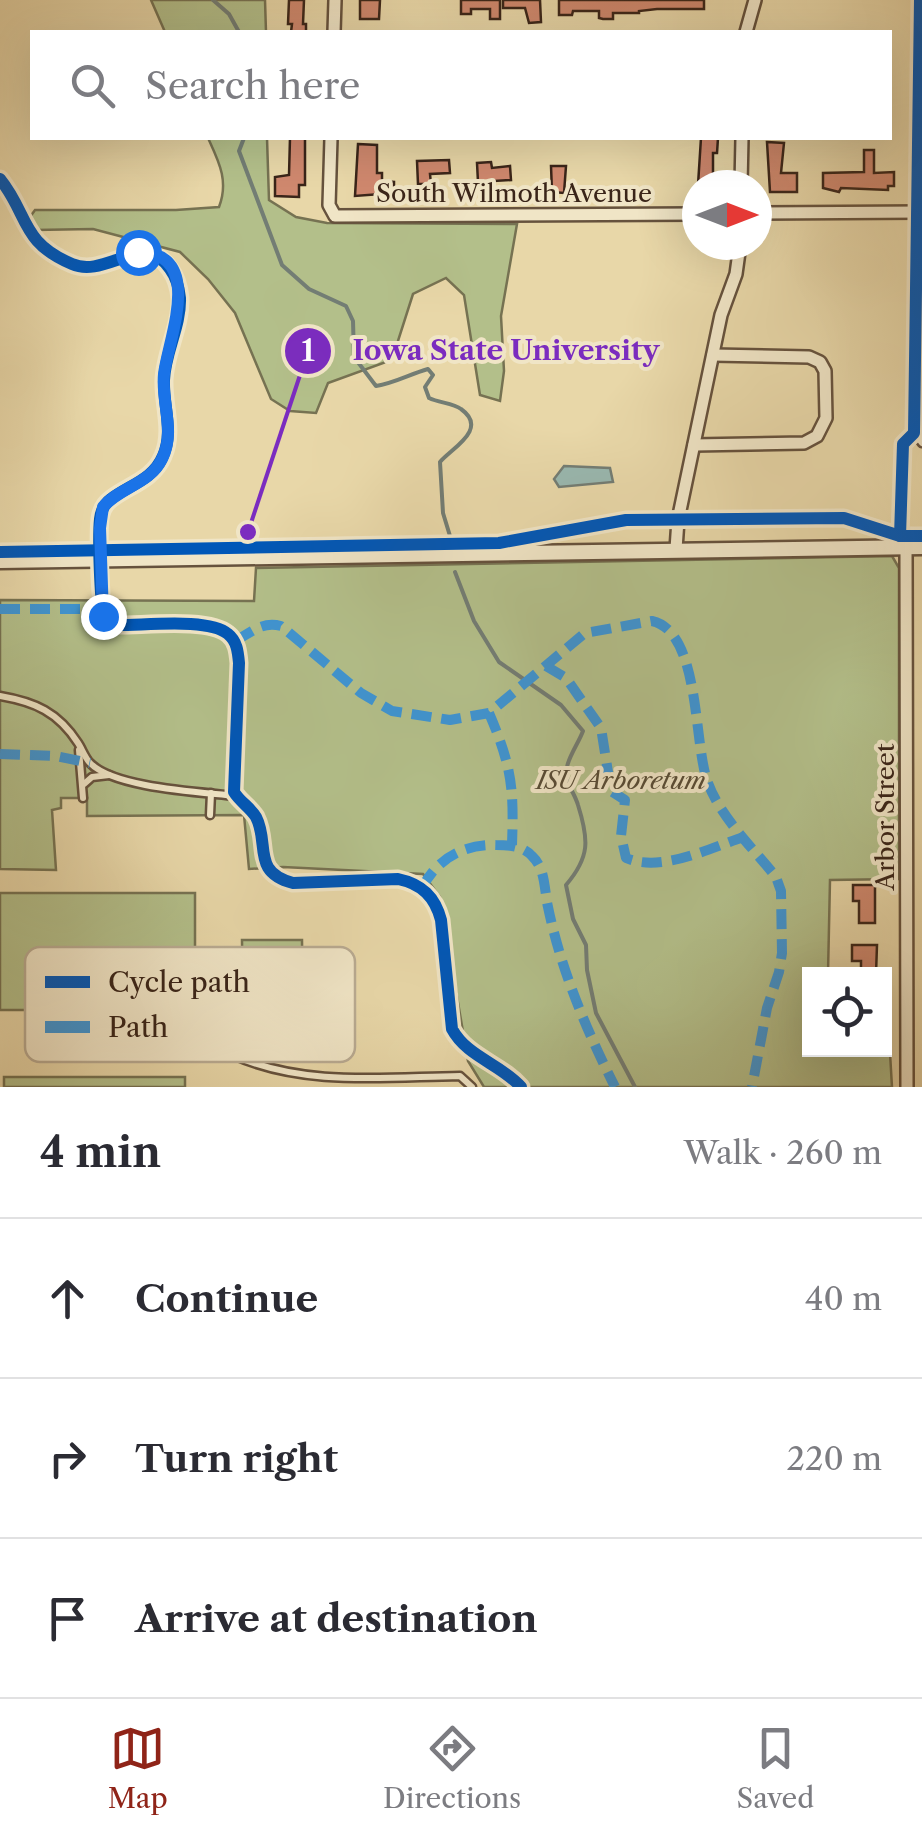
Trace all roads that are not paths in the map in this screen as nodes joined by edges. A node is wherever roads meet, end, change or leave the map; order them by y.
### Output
1 (335, 0) edge
2 (754, 0) edge
3 (334, 30) edge
4 (746, 30) edge
5 (918, 86) dead end
6 (331, 140) edge
7 (742, 140) edge
8 (741, 170) edge
9 (919, 212) edge
10 (772, 213) edge
11 (682, 214) edge
12 (738, 260) edge
13 (713, 355) junction
14 (922, 443) edge
15 (694, 445) junction
16 (914, 547) edge
17 (676, 549) junction
18 (0, 561) edge
19 (0, 696) edge
20 (78, 744) junction
21 (111, 775) junction
22 (83, 784) junction
23 (211, 793) junction
24 (235, 796) dead end
25 (83, 798) dead end
26 (210, 815) dead end
27 (914, 1037) edge
28 (248, 1062) edge
29 (303, 1083) edge
30 (472, 1087) edge
31 (907, 1087) edge

1 - 3 street
2 - 4 street
5 - 9 lane
6 - 11 street, South Wilmoth Avenue
7 - 8 street
9 - 10 street
9 - 14 lane
12 - 13 street
13 - 15 street
13 - 15 street
15 - 17 street
16 - 17 street
16 - 27 street, Arbor Street
17 - 18 street
19 - 20 lane
20 - 21 lane
20 - 22 lane
21 - 22 lane
21 - 23 lane
22 - 25 lane
23 - 24 lane
23 - 26 lane
27 - 31 street, Arbor Street
28 - 29 lane
29 - 30 lane

